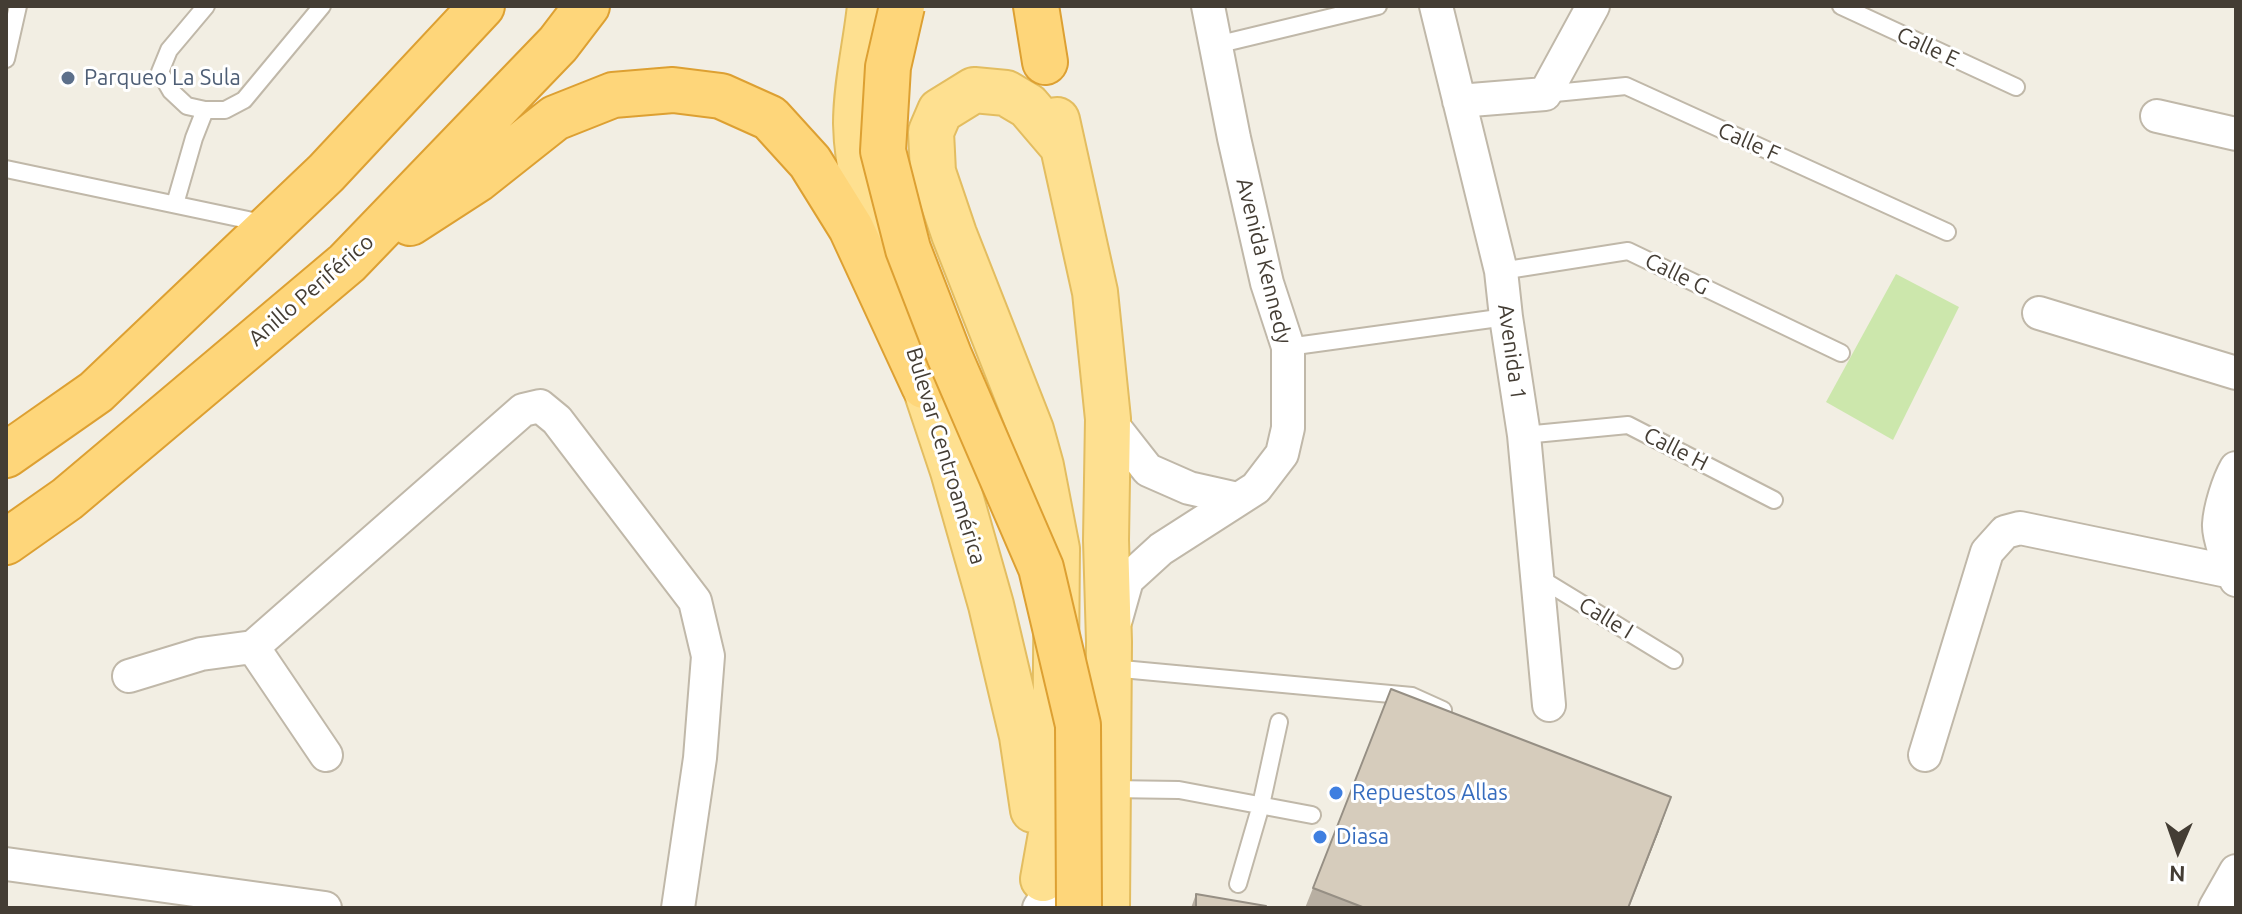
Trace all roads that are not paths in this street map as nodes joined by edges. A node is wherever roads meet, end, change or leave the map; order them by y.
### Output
1 (18, 6) edge
2 (206, 6) edge
3 (322, 6) edge
4 (482, 6) edge
5 (587, 6) edge
6 (870, 6) edge
7 (902, 6) edge
8 (1027, 6) edge
9 (1036, 6) edge
10 (1208, 6) edge
11 (1378, 6) edge
12 (1436, 6) edge
13 (1593, 6) edge
14 (1841, 6) edge
15 (1216, 45) junction
16 (6, 59) edge
17 (1045, 62) junction
18 (2016, 87) dead end
19 (1545, 94) junction
20 (1459, 101) junction
21 (205, 110) junction
22 (2157, 116) dead end
23 (2236, 134) edge
24 (1063, 147) junction
25 (6, 169) edge
26 (175, 204) junction
27 (272, 225) junction
28 (1947, 232) dead end
29 (347, 263) junction
30 (1501, 271) junction
31 (2039, 313) dead end
32 (1506, 317) junction
33 (1288, 347) junction
34 (1841, 353) dead end
35 (2236, 373) edge
36 (924, 386) junction
37 (1108, 419) junction
38 (1524, 435) junction
39 (6, 455) edge
40 (2236, 468) edge
41 (1238, 499) junction
42 (1774, 500) dead end
43 (6, 542) edge
44 (1537, 576) junction
45 (2234, 576) edge
46 (253, 647) junction
47 (1109, 655) junction
48 (1674, 660) dead end
49 (129, 676) dead end
50 (1549, 705) dead end
51 (1453, 715) edge
52 (1279, 722) dead end
53 (326, 755) dead end
54 (1925, 755) dead end
55 (1108, 789) junction
56 (1261, 805) junction
57 (1312, 815) dead end
58 (6, 864) edge
59 (2236, 871) edge
60 (1238, 884) dead end
61 (1050, 901) edge
62 (325, 908) edge
63 (678, 908) edge
64 (1107, 908) edge
65 (2215, 908) edge

1 - 16 lane
2 - 21 lane
3 - 21 lane
4 - 27 highway
5 - 29 highway, Anillo Periférico
6 - 36 main road, Bulevar Centroamérica
7 - 61 highway, bridge
8 - 17 main road
9 - 17 highway
10 - 15 street, Avenida Kennedy
11 - 15 lane
12 - 20 street, Avenida 1
13 - 19 street
14 - 18 lane, Calle E
15 - 33 street, Avenida Kennedy
17 - 24 main road
19 - 20 street
19 - 28 lane, Calle F
20 - 30 street, Avenida 1
21 - 26 lane
22 - 23 street
24 - 37 main road
24 - 61 main road
25 - 26 lane
26 - 27 lane
27 - 39 highway
29 - 36 highway
29 - 43 highway, Anillo Periférico
30 - 32 street, Avenida 1
30 - 34 lane, Calle G
31 - 35 street
32 - 33 lane
32 - 38 street, Avenida 1
33 - 41 street, Avenida Kennedy
36 - 61 main road, Bulevar Centroamérica
37 - 41 street
37 - 47 main road
38 - 42 lane, Calle H
38 - 44 street, Avenida 1
40 - 45 street
41 - 47 street, Avenida Kennedy
44 - 48 lane, Calle I
44 - 50 street, Avenida 1
45 - 54 street
46 - 49 street
46 - 53 street
46 - 63 street
47 - 51 lane
47 - 55 main road
52 - 56 lane
55 - 56 lane
55 - 64 main road
56 - 57 lane
56 - 60 lane
58 - 62 street
59 - 65 street

